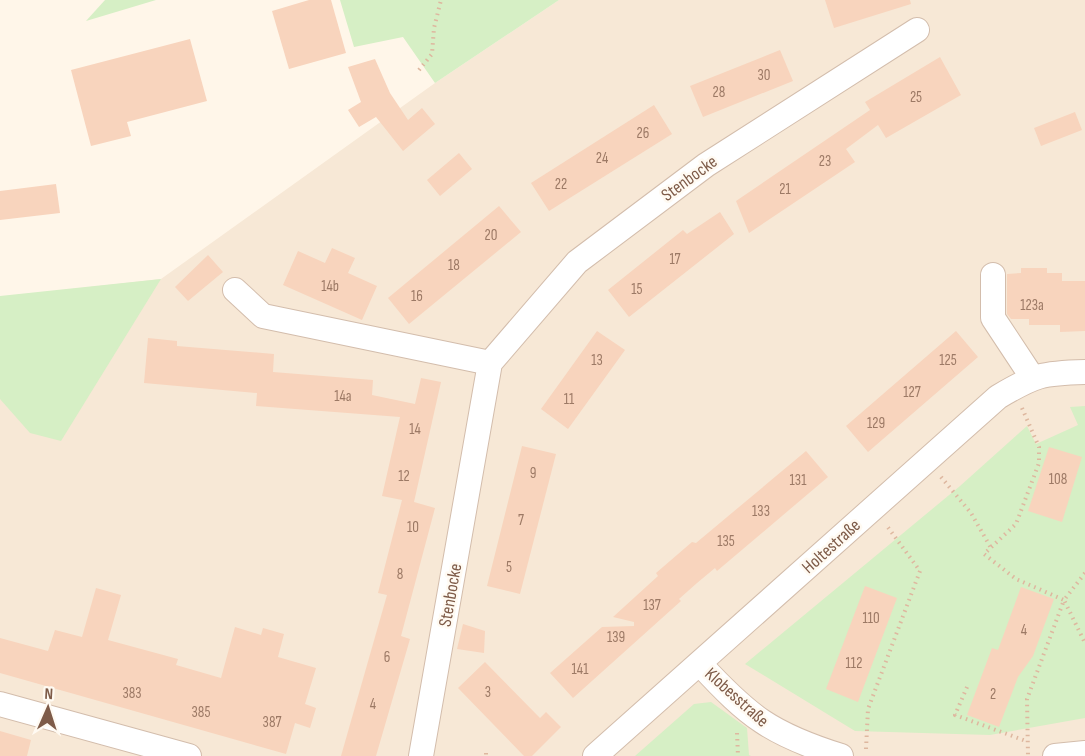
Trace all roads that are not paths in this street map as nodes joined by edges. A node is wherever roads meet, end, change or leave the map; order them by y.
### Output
1 (917, 30) dead end
2 (993, 275) dead end
3 (235, 290) dead end
4 (490, 363) junction
5 (1085, 372) edge
6 (1023, 383) junction
7 (700, 664) junction
8 (0, 704) edge
9 (1085, 753) edge
10 (189, 756) edge
11 (421, 756) edge
12 (595, 756) edge
13 (841, 756) edge
14 (1055, 756) edge

1 - 4 street, Stenbocke
2 - 6 street
3 - 4 street
4 - 11 street, Stenbocke
5 - 6 street, Holtestraße
6 - 7 street, Holtestraße
7 - 12 street, Holtestraße
7 - 13 street, Klobesstraße
8 - 10 street
9 - 14 street

